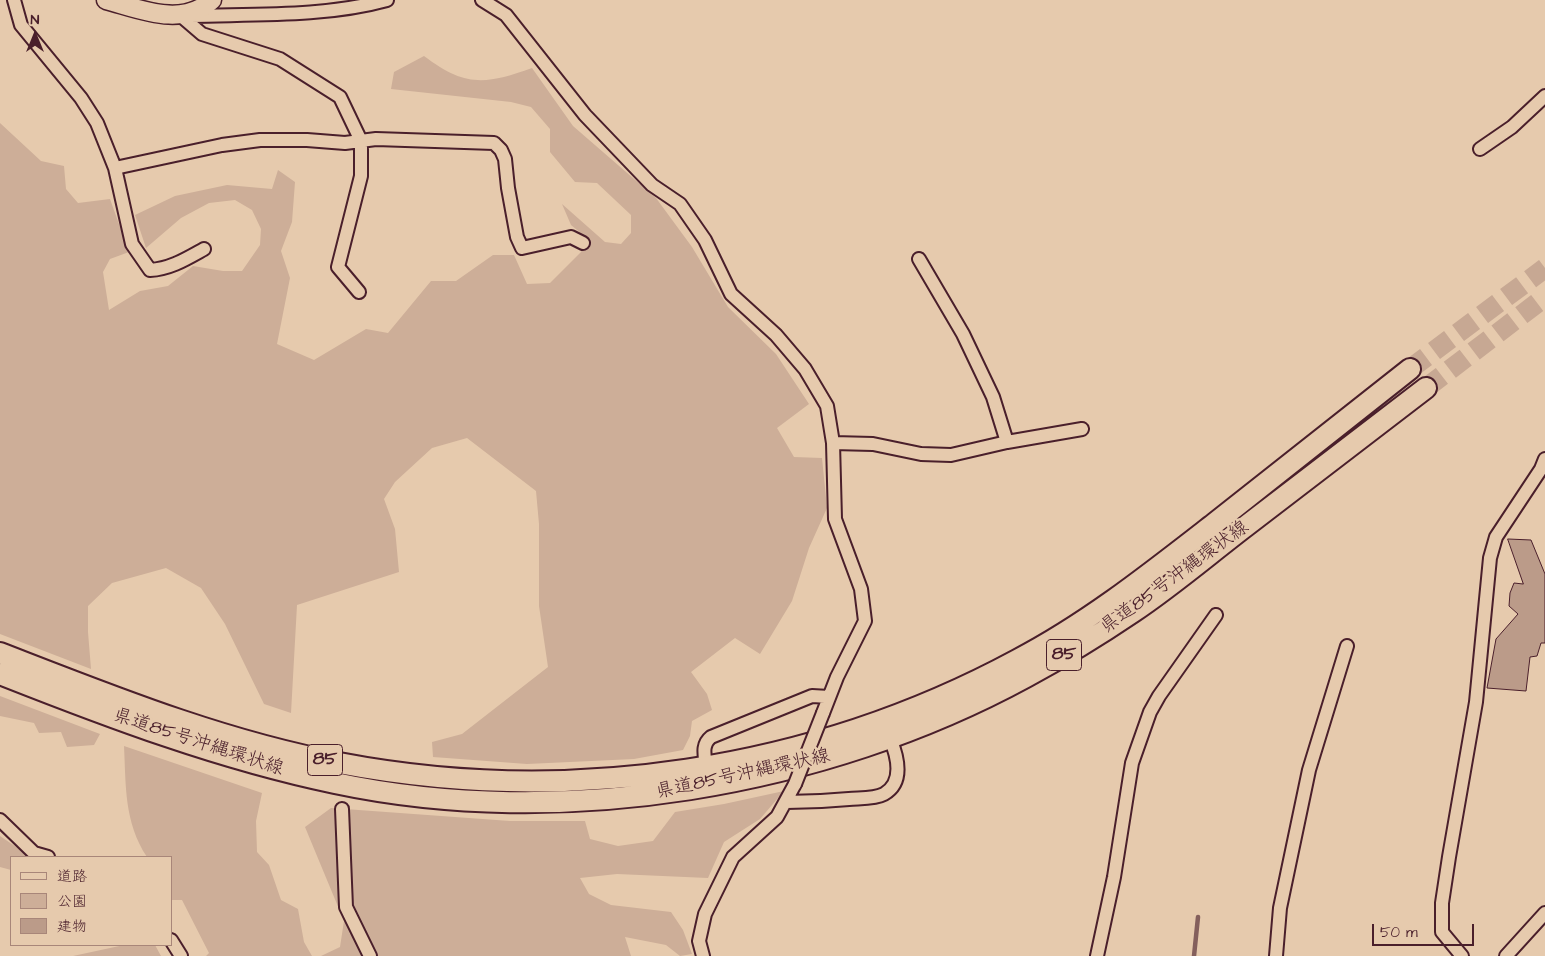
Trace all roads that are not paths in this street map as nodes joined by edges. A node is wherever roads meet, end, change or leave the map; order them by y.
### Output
1 (14, 0) edge
2 (106, 0) edge
3 (212, 0) edge
4 (387, 0) edge
5 (482, 0) edge
6 (181, 16) junction
7 (1545, 96) edge
8 (361, 141) junction
9 (1480, 149) dead end
10 (115, 168) junction
11 (583, 243) dead end
12 (204, 249) dead end
13 (919, 259) dead end
14 (359, 292) dead end
15 (1410, 369) tunnel mouth
16 (1426, 388) tunnel mouth
17 (1082, 429) dead end
18 (1007, 442) junction
19 (833, 443) junction
20 (1545, 459) edge
21 (1216, 615) dead end
22 (1347, 646) dead end
23 (0, 653) edge
24 (0, 674) edge
25 (829, 696) junction
26 (899, 734) junction
27 (706, 767) junction
28 (787, 802) junction
29 (342, 809) dead end
30 (0, 820) edge
31 (44, 856) edge
32 (1545, 913) edge
33 (172, 942) edge
34 (181, 956) edge
35 (370, 956) edge
36 (703, 956) edge
37 (1097, 956) edge
38 (1276, 956) edge
39 (1462, 956) edge
40 (1506, 956) edge

1 - 10 street
2 - 6 main road
3 - 6 main road
4 - 6 street
5 - 19 street
6 - 8 street
7 - 9 street
8 - 10 street
8 - 11 street
8 - 14 street
10 - 12 street
13 - 18 street
15 - 27 main road, 県道85号沖縄環状線 / 85
16 - 26 main road, 県道85号沖縄環状線 / 85
17 - 18 street
18 - 19 street
19 - 25 street
20 - 39 street
21 - 37 street
22 - 38 street
23 - 27 main road, 県道85号沖縄環状線 / 85
24 - 26 main road, 県道85号沖縄環状線 / 85
25 - 27 street
25 - 28 street, bridge
26 - 28 street
28 - 36 street
29 - 35 street
30 - 31 street
32 - 40 street
33 - 34 street

